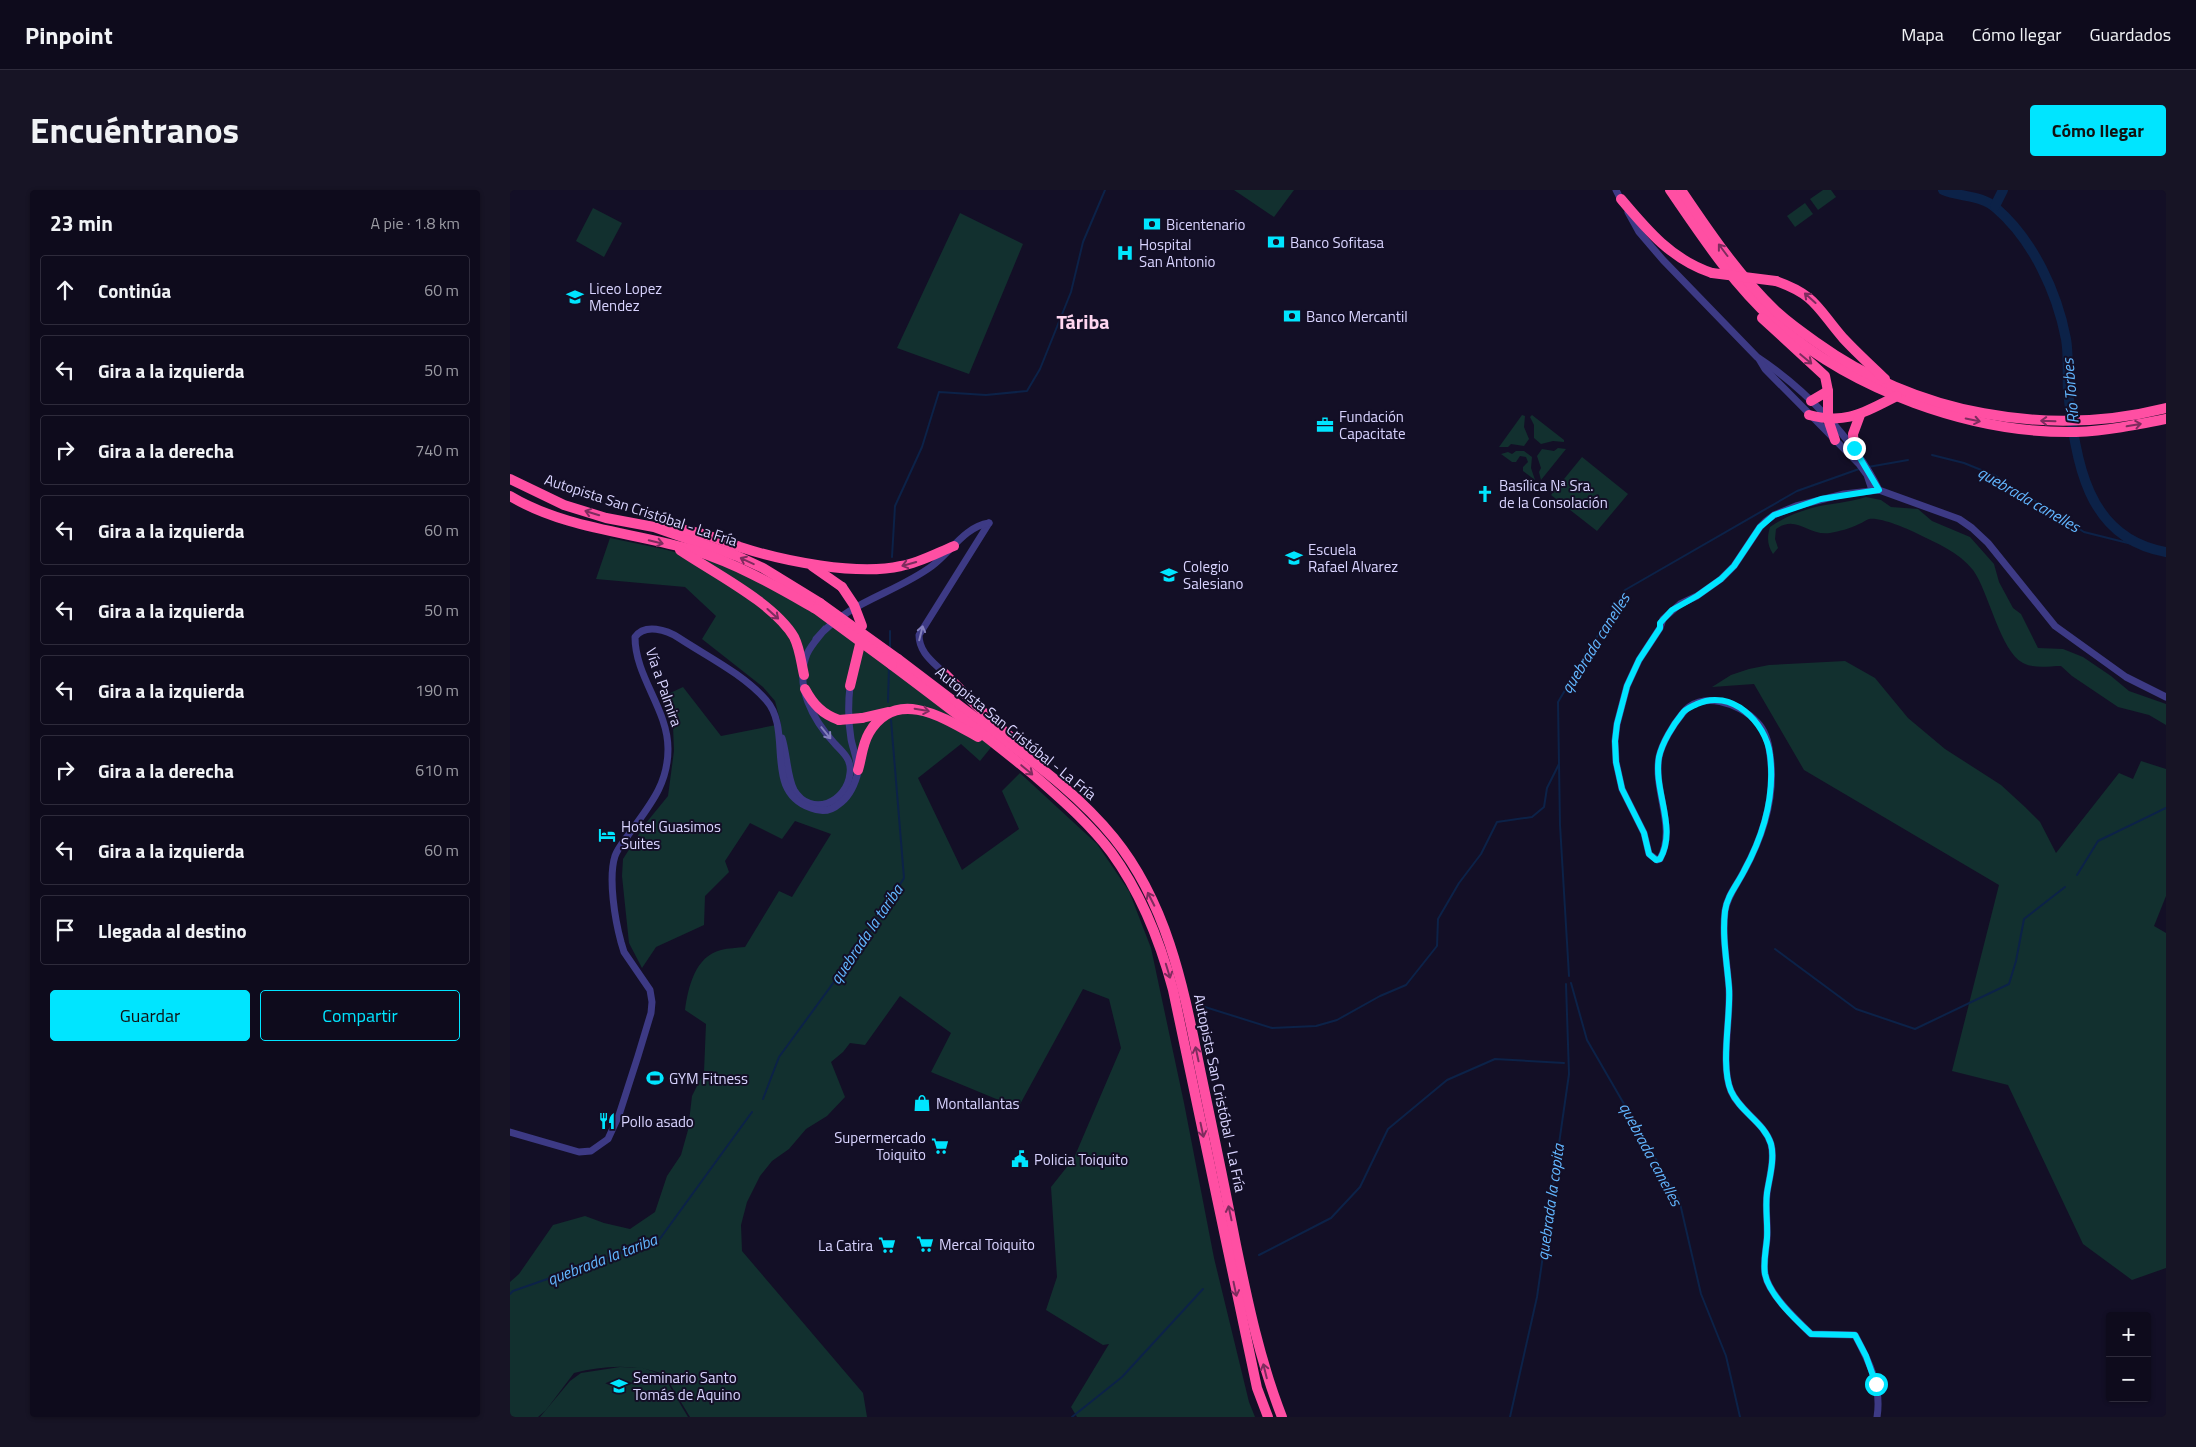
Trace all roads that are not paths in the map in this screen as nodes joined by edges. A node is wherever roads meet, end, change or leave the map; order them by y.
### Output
1 (1670, 190) edge
2 (1681, 190) edge
3 (1618, 194) edge
4 (1707, 243) junction
5 (1757, 357) junction
6 (1891, 384) junction
7 (1828, 391) junction
8 (1897, 396) junction
9 (1911, 397) junction
10 (1811, 401) junction
11 (2166, 408) edge
12 (1810, 415) junction
13 (1860, 415) junction
14 (1828, 419) junction
15 (2166, 420) edge
16 (1835, 440) junction
17 (1854, 448) junction
18 (1861, 463) junction
19 (510, 479) edge
20 (1875, 490) junction
21 (510, 496) edge
22 (654, 527) junction
23 (954, 546) junction
24 (675, 547) junction
25 (808, 564) junction
26 (818, 606) junction
27 (895, 662) junction
28 (944, 672) joint
29 (804, 675) junction
30 (850, 686) joint
31 (805, 689) junction
32 (2166, 697) edge
33 (904, 708) junction
34 (780, 732) junction
35 (1013, 758) junction
36 (858, 770) junction
37 (1045, 771) junction
38 (510, 1132) edge
39 (1268, 1417) edge
40 (1282, 1417) edge
41 (1877, 1417) edge

1 - 4 highway
6 -> 2 highway
3 - 5 street
6 -> 3 highway, bridge
4 -> 7 highway
4 - 8 highway
5 - 10 street
5 - 12 street
6 - 9 highway
7 - 10 highway
7 - 14 highway
8 - 9 highway
8 - 13 highway
11 -> 9 highway
9 -> 15 highway
10 - 14 street
12 - 14 highway
12 - 16 street
13 - 14 highway
13 - 17 highway
14 - 16 highway
14 - 17 street
16 - 18 street
17 - 18 street
18 - 20 street
22 -> 19 highway, Autopista San Cristóbal - La Fría
20 - 32 street
20 - 41 street
21 -> 24 highway, Autopista San Cristóbal - La Fría
22 - 25 highway
26 -> 22 highway, Autopista San Cristóbal - La Fría
23 -> 25 highway
28 -> 23 street
23 - 29 street
24 - 26 highway, Autopista San Cristóbal - La Fría
24 -> 29 highway
25 - 30 highway, bridge
26 - 27 highway, Autopista San Cristóbal - La Fría, bridge
27 - 35 highway, Autopista San Cristóbal - La Fría
27 - 37 highway, Autopista San Cristóbal - La Fría
28 - 37 highway
29 - 31 street
30 - 36 street
31 - 33 highway, bridge
31 -> 34 street
33 -> 35 highway
33 - 36 highway
34 - 36 street, Vía a Palmira
34 - 38 street, Vía a Palmira
35 -> 39 highway, Autopista San Cristóbal - La Fría
40 -> 37 highway, Autopista San Cristóbal - La Fría

